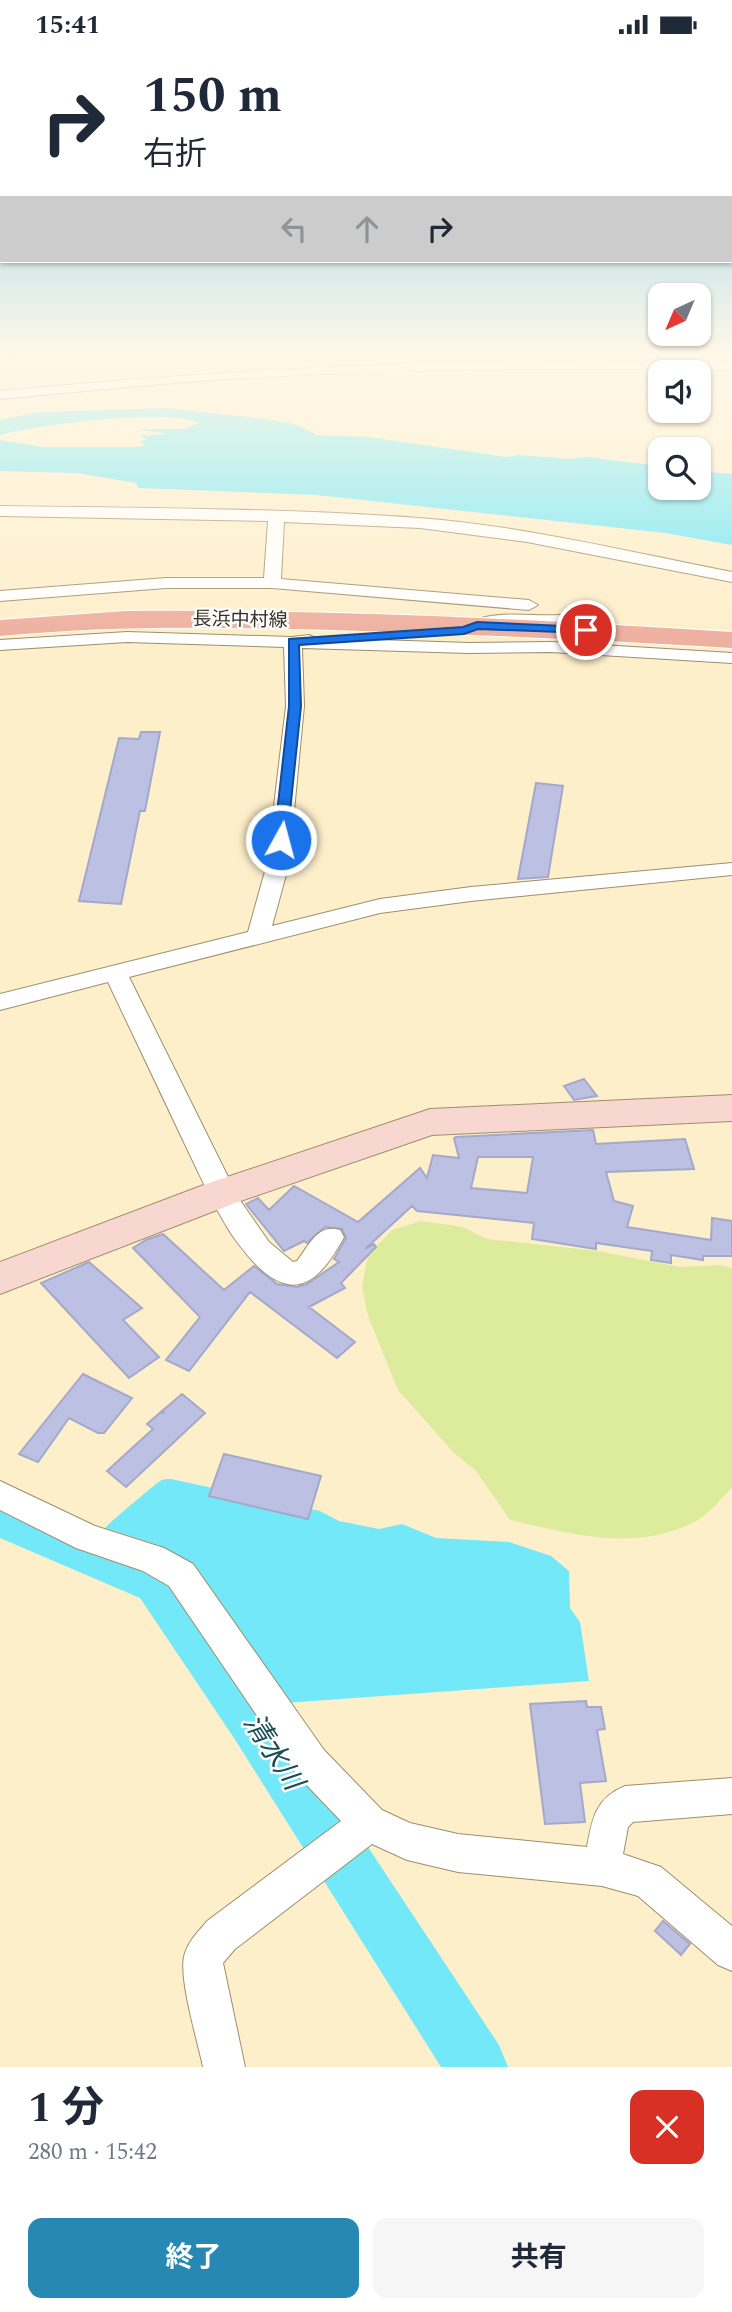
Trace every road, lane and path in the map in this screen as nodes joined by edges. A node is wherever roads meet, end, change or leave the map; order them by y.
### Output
1 (0, 510) edge
2 (276, 517) junction
3 (732, 577) edge
4 (272, 583) junction
5 (0, 596) edge
6 (477, 626) junction
7 (0, 628) edge
8 (732, 640) edge
9 (293, 642) junction
10 (0, 645) edge
11 (732, 658) edge
12 (732, 869) edge
13 (258, 935) junction
14 (115, 973) junction
15 (0, 1002) edge
16 (732, 1108) edge
17 (222, 1193) junction
18 (330, 1237) dead end
19 (0, 1278) edge
20 (0, 1495) edge
21 (732, 1796) edge
22 (369, 1823) junction
23 (602, 1867) junction
24 (732, 1951) edge
25 (224, 2067) edge

1 - 2 street
2 - 3 street
2 - 4 street
4 - 5 street
4 - 6 street
6 - 7 main road, 長浜中村線
6 - 8 main road, 長浜中村線
6 - 9 street
9 - 10 street
9 - 11 street
9 - 13 street
12 - 13 street
13 - 14 street
14 - 15 street
14 - 17 street
16 - 17 street
17 - 18 street
17 - 19 street
20 - 22 street
21 - 23 street
22 - 23 street
22 - 25 street
23 - 24 street

